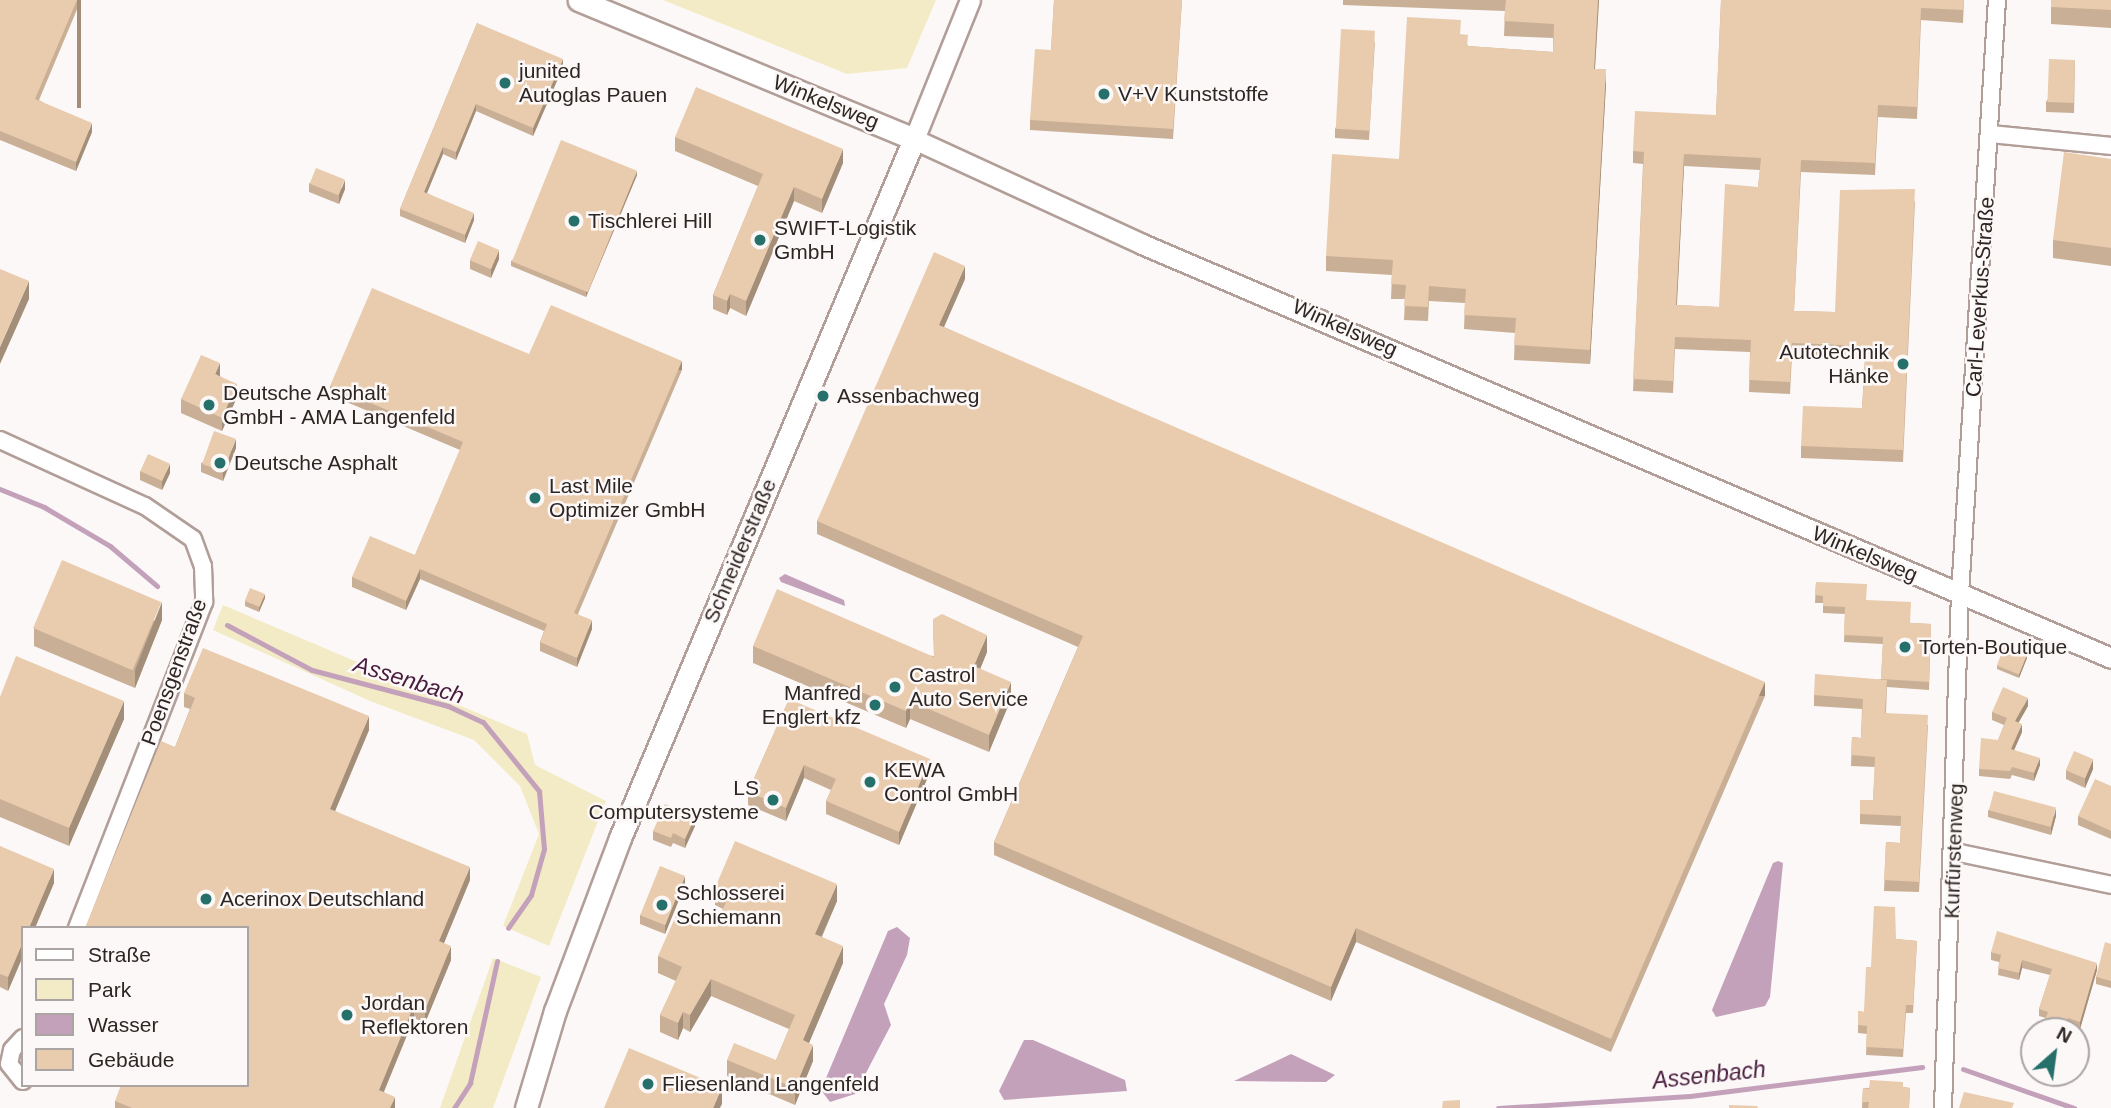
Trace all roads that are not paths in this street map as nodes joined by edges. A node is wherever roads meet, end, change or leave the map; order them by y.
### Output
1 (579, 0) edge
2 (970, 0) edge
3 (1997, 0) edge
4 (1991, 134) junction
5 (914, 139) junction
6 (2111, 146) edge
7 (0, 440) edge
8 (1960, 594) junction
9 (2111, 658) edge
10 (1955, 852) junction
11 (2111, 886) edge
12 (79, 926) edge
13 (21, 1040) edge
14 (21, 1079) edge
15 (526, 1108) edge
16 (1943, 1108) edge

1 - 5 main road, Winkelsweg
2 - 5 street, Schneiderstraße
3 - 4 street, Carl-Leverkus-Straße
4 - 6 street
4 - 8 street, Carl-Leverkus-Straße
5 - 8 street, Winkelsweg
5 - 15 main road, Schneiderstraße
7 - 12 street, Poensgenstraße
8 - 9 street, Winkelsweg
8 - 10 street, Kurfürstenweg
10 - 11 street
10 - 16 street, Kurfürstenweg
13 - 14 street

